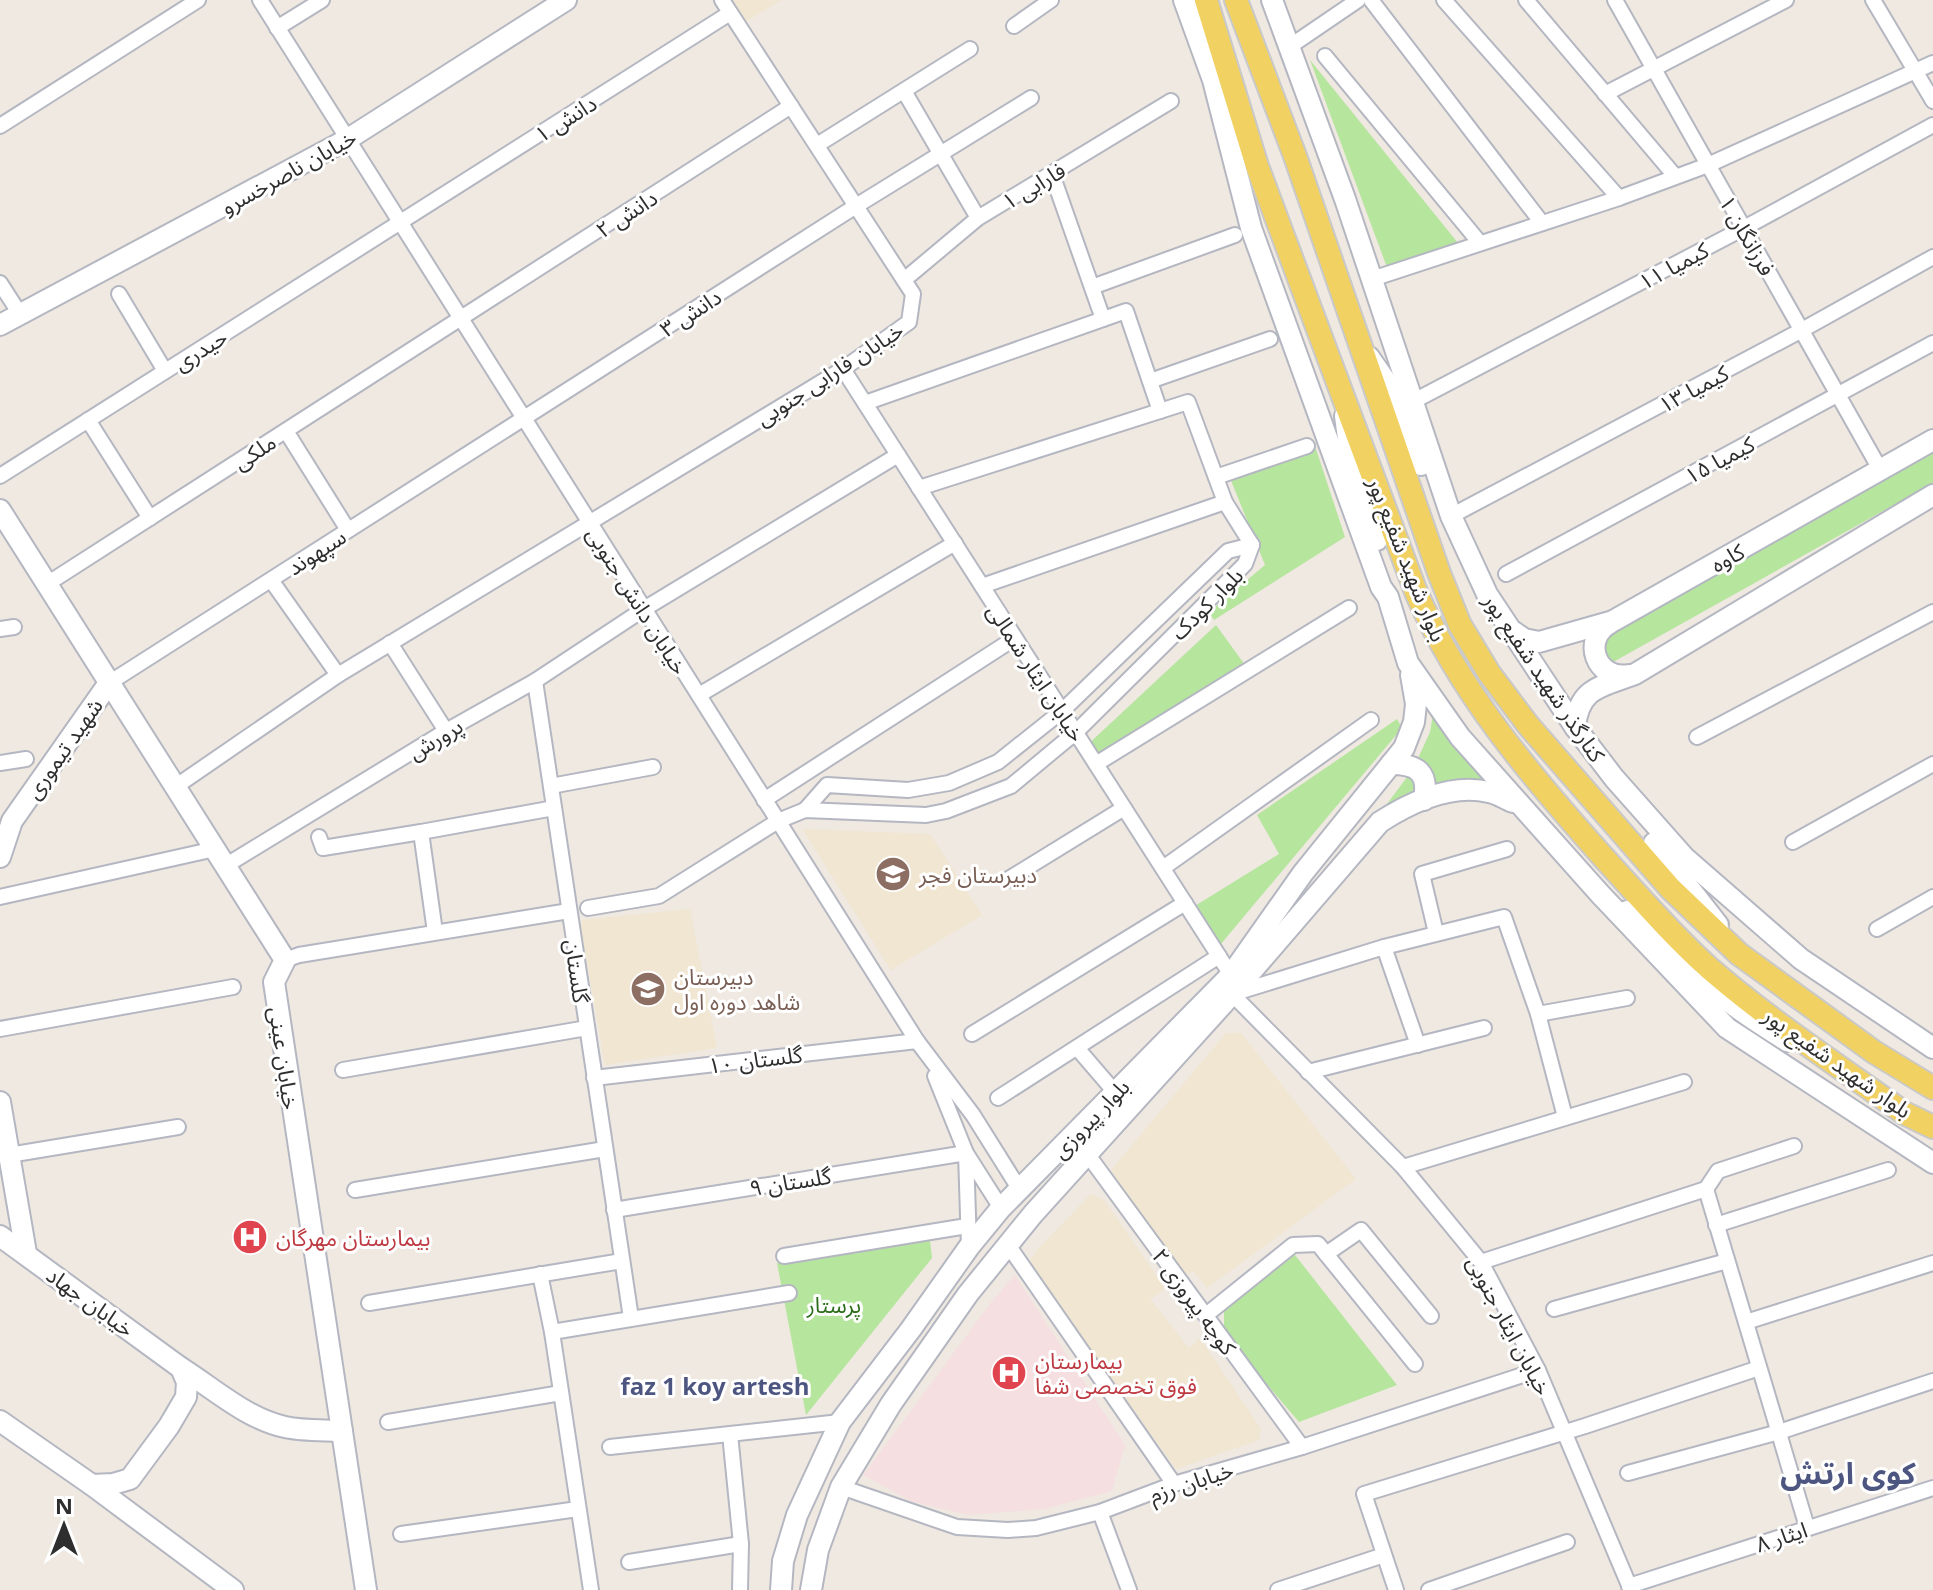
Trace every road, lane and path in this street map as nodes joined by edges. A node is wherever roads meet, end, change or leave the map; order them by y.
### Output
1 (198, 0) edge
2 (260, 0) edge
3 (322, 0) edge
4 (566, 0) edge
5 (722, 0) edge
6 (1051, 0) edge
7 (1184, 0) edge
8 (1206, 0) edge
9 (1236, 0) edge
10 (1272, 0) edge
11 (1358, 0) edge
12 (1371, 0) edge
13 (1444, 0) edge
14 (1526, 0) edge
15 (1615, 0) edge
16 (1786, 0) edge
17 (1873, 0) edge
18 (730, 13) junction
19 (1014, 26) dead end
20 (277, 28) junction
21 (1289, 47) junction
22 (970, 49) dead end
23 (1325, 56) dead end
24 (1933, 63) edge
25 (1654, 68) junction
26 (1915, 71) junction
27 (1269, 85) junction
28 (904, 91) junction
29 (1234, 94) junction
30 (1605, 94) junction
31 (1031, 98) dead end
32 (1171, 101) dead end
33 (1933, 101) edge
34 (791, 106) junction
35 (1933, 125) edge
36 (0, 126) edge
37 (348, 139) junction
38 (817, 145) junction
39 (940, 154) junction
40 (1295, 156) junction
41 (1708, 165) junction
42 (1257, 166) junction
43 (1052, 174) junction
44 (1675, 176) junction
45 (1619, 198) junction
46 (856, 206) junction
47 (978, 218) junction
48 (400, 222) junction
49 (1542, 223) junction
50 (1744, 228) junction
51 (1235, 235) dead end
52 (1480, 243) junction
53 (1933, 257) edge
54 (1372, 279) junction
55 (904, 280) junction
56 (0, 283) edge
57 (1092, 287) junction
58 (119, 294) dead end
59 (20, 314) junction
60 (461, 319) junction
61 (1103, 319) junction
62 (0, 325) edge
63 (1802, 330) junction
64 (1270, 339) dead end
65 (1933, 343) edge
66 (1361, 345) junction
67 (843, 369) junction
68 (165, 371) junction
69 (1150, 381) junction
70 (1342, 389) junction
71 (1838, 394) junction
72 (1412, 402) junction
73 (865, 403) junction
74 (1160, 411) junction
75 (524, 418) junction
76 (88, 420) junction
77 (286, 431) junction
78 (1933, 440) edge
79 (1307, 446) dead end
80 (898, 455) junction
81 (1881, 471) junction
82 (0, 476) edge
83 (1216, 477) junction
84 (919, 488) junction
85 (1933, 495) edge
86 (1225, 502) junction
87 (0, 510) edge
88 (1451, 516) junction
89 (150, 518) junction
90 (589, 521) junction
91 (348, 530) junction
92 (955, 543) junction
93 (1252, 545) junction
94 (1506, 574) dead end
95 (271, 580) junction
96 (47, 584) junction
97 (982, 586) junction
98 (1388, 597) junction
99 (1349, 608) dead end
100 (644, 609) junction
101 (1933, 612) edge
102 (1159, 617) junction
103 (1613, 621) junction
104 (1511, 631) junction
105 (1176, 633) junction
106 (1015, 638) junction
107 (390, 643) junction
108 (1408, 663) junction
109 (1635, 674) junction
110 (338, 675) junction
111 (535, 681) junction
112 (109, 683) junction
113 (699, 695) junction
114 (1062, 711) junction
115 (1371, 720) dead end
116 (1575, 727) junction
117 (446, 731) junction
118 (1076, 732) junction
119 (1697, 737) dead end
120 (26, 759) dead end
121 (0, 763) edge
122 (1096, 764) junction
123 (1391, 764) junction
124 (1933, 764) edge
125 (816, 766) junction
126 (653, 767) dead end
127 (1614, 778) junction
128 (827, 785) junction
129 (551, 786) junction
130 (175, 787) junction
131 (926, 787) junction
132 (764, 800) junction
133 (1424, 800) junction
134 (1524, 807) junction
135 (554, 808) junction
136 (1124, 808) junction
137 (805, 810) junction
138 (926, 815) junction
139 (778, 821) junction
140 (421, 832) junction
141 (319, 837) dead end
142 (1793, 842) dead end
143 (1507, 849) dead end
144 (0, 857) edge
145 (220, 858) junction
146 (1163, 868) junction
147 (1007, 880) dead end
148 (1600, 894) junction
149 (0, 897) edge
150 (1933, 897) edge
151 (1185, 903) junction
152 (588, 908) dead end
153 (569, 911) junction
154 (1877, 929) dead end
155 (435, 932) junction
156 (1436, 933) junction
157 (1384, 947) junction
158 (1739, 954) junction
159 (1219, 956) junction
160 (285, 960) junction
161 (1232, 985) junction
162 (233, 987) dead end
163 (1627, 998) dead end
164 (1538, 1014) junction
165 (587, 1028) junction
166 (1484, 1028) dead end
167 (0, 1029) edge
168 (972, 1034) dead end
169 (917, 1041) junction
170 (1418, 1045) junction
171 (1077, 1048) junction
172 (1933, 1048) edge
173 (929, 1061) junction
174 (343, 1070) dead end
175 (1308, 1072) junction
176 (594, 1078) junction
177 (1684, 1082) dead end
178 (1864, 1084) junction
179 (1933, 1088) edge
180 (1114, 1091) junction
181 (998, 1098) dead end
182 (0, 1102) edge
183 (1565, 1117) junction
184 (178, 1127) dead end
185 (1933, 1127) edge
186 (1794, 1146) dead end
187 (605, 1149) junction
188 (966, 1153) junction
189 (9, 1155) junction
190 (1088, 1155) junction
191 (1933, 1163) edge
192 (1403, 1167) junction
193 (1888, 1170) dead end
194 (1706, 1189) junction
195 (355, 1190) dead end
196 (1020, 1190) junction
197 (1001, 1208) junction
198 (614, 1210) junction
199 (1033, 1214) junction
200 (1716, 1225) junction
201 (0, 1236) edge
202 (968, 1237) junction
203 (1008, 1245) junction
204 (26, 1253) junction
205 (1326, 1254) junction
206 (784, 1256) dead end
207 (622, 1261) junction
208 (1727, 1261) junction
209 (1481, 1262) junction
210 (1933, 1263) edge
211 (540, 1274) junction
212 (789, 1293) dead end
213 (369, 1303) dead end
214 (1554, 1309) dead end
215 (1206, 1315) junction
216 (1431, 1316) dead end
217 (631, 1318) junction
218 (1746, 1322) junction
219 (552, 1332) junction
220 (1415, 1364) dead end
221 (181, 1368) junction
222 (1759, 1368) junction
223 (1538, 1370) junction
224 (1933, 1381) edge
225 (561, 1393) junction
226 (0, 1421) edge
227 (388, 1422) dead end
228 (840, 1422) junction
229 (342, 1431) junction
230 (1564, 1432) junction
231 (1779, 1432) junction
232 (730, 1434) junction
233 (610, 1447) dead end
234 (1302, 1447) junction
235 (1628, 1473) dead end
236 (1174, 1484) junction
237 (92, 1485) junction
238 (841, 1487) junction
239 (1933, 1488) edge
240 (578, 1509) junction
241 (1100, 1512) junction
242 (1807, 1527) junction
243 (401, 1534) dead end
244 (1567, 1542) dead end
245 (741, 1544) junction
246 (1384, 1555) junction
247 (629, 1562) dead end
248 (1630, 1588) edge
249 (233, 1590) edge
250 (366, 1590) edge
251 (591, 1590) edge
252 (740, 1590) edge
253 (781, 1590) edge
254 (811, 1590) edge
255 (1129, 1590) edge
256 (1278, 1590) edge
257 (1396, 1590) edge
258 (1429, 1590) edge

1 - 36 street
2 - 20 street, خیابان دانش جنوبی
3 - 20 street
4 - 37 street, خیابان ناصرخسرو
5 - 18 street, خیابان فارابی جنوبی
6 - 19 street
7 - 98 street
8 - 29 main road, بلوار شهید شفیع پور
9 - 27 main road, بلوار شهید شفیع پور
10 - 21 street, کنارگذر شهید شفیع پور
11 - 21 street
12 - 49 street
13 - 45 street
14 - 30 street
15 - 25 street, فرزانگان ۱
16 - 25 street
17 - 26 street
18 - 34 street, خیابان فارابی جنوبی
18 - 48 street, دانش ۱
20 - 37 street, خیابان دانش جنوبی
21 - 54 street, کنارگذر شهید شفیع پور
22 - 28 street
23 - 52 street
24 - 26 street
25 - 30 street
25 - 41 street, فرزانگان ۱
26 - 33 street
26 - 41 street
27 - 29 main road
27 - 40 main road, بلوار شهید شفیع پور
28 - 38 street
28 - 39 street
29 - 42 main road, بلوار شهید شفیع پور
30 - 44 street
31 - 39 street, دانش ۳
32 - 43 street, فارابی ۱
34 - 38 street, خیابان فارابی جنوبی
34 - 60 street, دانش ۲
35 - 50 street, کیمیا ۱۱
37 - 48 street, خیابان دانش جنوبی
37 - 59 street, خیابان ناصرخسرو
38 - 46 street, خیابان فارابی جنوبی
39 - 46 street, دانش ۳
39 - 47 street
40 - 42 main road
40 - 66 main road, بلوار شهید شفیع پور
41 - 44 street
41 - 50 street, فرزانگان ۱
42 - 70 main road, بلوار شهید شفیع پور
43 - 47 street, فارابی ۱
43 - 57 street
44 - 45 street
45 - 49 street
46 - 55 street, خیابان فارابی جنوبی
46 - 75 street, دانش ۳
47 - 55 street, فارابی ۱
48 - 60 street, خیابان دانش جنوبی
48 - 68 street, حیدری
49 - 52 street
50 - 63 street, فرزانگان ۱
50 - 72 street, کیمیا ۱۱
51 - 57 street
52 - 54 street
53 - 63 street, کیمیا ۱۳
54 - 72 street, کنارگذر شهید شفیع پور
55 - 67 street, خیابان فارابی جنوبی
56 - 59 street
57 - 61 street
58 - 68 street
59 - 62 street, خیابان ناصرخسرو
60 - 75 street, خیابان دانش جنوبی
60 - 77 street, ملکی
61 - 69 street
61 - 73 street
63 - 71 street, فرزانگان ۱
63 - 88 street, کیمیا ۱۳
64 - 69 street
65 - 71 street, کیمیا ۱۵
66 - 88 street
66 - 158 main road, بلوار شهید شفیع پور
67 - 73 street, خیابان ایثار شمالی
67 - 90 street, خیابان فارابی جنوبی
68 - 76 street, حیدری
69 - 74 street
70 - 98 street
70 - 178 main road, بلوار شهید شفیع پور
71 - 81 street, فرزانگان ۱
71 - 94 street, کیمیا ۱۵
72 - 88 street, کنارگذر شهید شفیع پور
73 - 80 street, خیابان ایثار شمالی
74 - 83 street
74 - 84 street
75 - 90 street, خیابان دانش جنوبی
75 - 91 street, سپهوند
76 - 82 street, حیدری
76 - 89 street
77 - 89 street, ملکی
77 - 91 street
78 - 81 street, کاوه
79 - 83 street
80 - 84 street, خیابان ایثار شمالی
80 - 100 street, پرورش
81 - 103 street, کاوه
83 - 86 street
84 - 92 street, خیابان ایثار شمالی
85 - 109 street
86 - 93 street
86 - 97 street
87 - 96 street
88 - 104 street, کنارگذر شهید شفیع پور
89 - 96 street, ملکی
90 - 100 street, خیابان دانش جنوبی
90 - 107 street
91 - 95 street, سپهوند
92 - 97 street, خیابان ایثار شمالی
92 - 113 street
93 - 102 street, بلوار کودک
93 - 105 street, بلوار کودک
95 - 110 street
95 - 112 street, سپهوند
96 - 112 street
97 - 106 street, خیابان ایثار شمالی
98 - 108 street
99 - 122 street
100 - 111 street, پرورش
100 - 113 street, خیابان دانش جنوبی
101 - 119 street
102 - 105 street
102 - 114 street, بلوار کودک
103 - 104 street, کاوه
103 - 109 street
104 - 116 street, کنارگذر شهید شفیع پور
105 - 118 street, بلوار کودک
106 - 114 street, خیابان ایثار شمالی
106 - 125 street
107 - 110 street
107 - 117 street
108 - 123 street, بلوار پیروزی
108 - 134 street
109 - 116 street
110 - 130 street
111 - 117 street, پرورش
111 - 129 street, گلستان
112 - 130 street
112 - 144 street, شهید تیموری
113 - 132 street, خیابان دانش جنوبی
114 - 118 street, خیابان ایثار شمالی
114 - 131 street, بلوار کودک
115 - 146 street
116 - 127 street, کنارگذر شهید شفیع پور
117 - 145 street, پرورش
118 - 122 street, خیابان ایثار شمالی
118 - 138 street, بلوار کودک
120 - 121 street
122 - 136 street, خیابان ایثار شمالی
123 - 133 street
123 - 161 street, بلوار پیروزی
124 - 142 street
125 - 128 street
125 - 132 street
126 - 129 street
127 - 158 street
127 - 172 street, کنارگذر شهید شفیع پور
128 - 131 street, بلوار کودک
128 - 137 street
129 - 135 street, گلستان
130 - 145 street
131 - 138 street
132 - 139 street, خیابان دانش جنوبی
133 - 134 street, بلوار پیروزی
133 - 161 street, بلوار پیروزی
134 - 148 street
135 - 140 street
135 - 153 street, گلستان
136 - 146 street, خیابان ایثار شمالی
136 - 147 street
137 - 138 street, بلوار کودک
137 - 139 street
139 - 152 street
139 - 169 street, خیابان دانش جنوبی
140 - 141 street
140 - 155 street
143 - 156 street
145 - 149 street, پرورش
145 - 160 street
146 - 151 street, خیابان ایثار شمالی
148 - 178 street
148 - 191 street
150 - 154 street
151 - 159 street, خیابان ایثار شمالی
151 - 168 street
153 - 155 street
153 - 165 street, گلستان
155 - 160 street
156 - 157 street
156 - 164 street
157 - 161 street
157 - 170 street
158 - 179 main road, بلوار شهید شفیع پور
159 - 161 street, خیابان ایثار شمالی
159 - 171 street
160 - 229 street, خیابان عینی
161 - 175 street, خیابان ایثار جنوبی
161 - 180 street, بلوار پیروزی
161 - 190 street, بلوار پیروزی
162 - 167 street
163 - 164 street
164 - 183 street
165 - 174 street
165 - 176 street, گلستان
166 - 170 street
169 - 173 street, خیابان دانش جنوبی
169 - 176 street, گلستان ۱۰
170 - 175 street
171 - 180 street
171 - 181 street
173 - 188 street, خیابان دانش جنوبی
173 - 196 street, خیابان دانش جنوبی
175 - 192 street, خیابان ایثار جنوبی
176 - 187 street, گلستان
177 - 183 street
178 - 185 main road, بلوار شهید شفیع پور
180 - 196 street, بلوار پیروزی
182 - 189 street
183 - 192 street
184 - 189 street
186 - 194 street
187 - 195 street
187 - 198 street, گلستان
188 - 197 street, خیابان دانش جنوبی
188 - 198 street, گلستان ۹
188 - 202 street, خیابان دانش جنوبی
189 - 204 street
190 - 199 street, بلوار پیروزی
190 - 215 street, کوچه پیروزی ۲
192 - 209 street, خیابان ایثار جنوبی
193 - 200 street
194 - 200 street
194 - 209 street
196 - 197 street, بلوار پیروزی
196 - 199 street
197 - 199 street
197 - 202 street, بلوار پیروزی
198 - 207 street, گلستان
199 - 203 street, بلوار پیروزی
200 - 208 street
201 - 204 street, خیابان جهاد
202 - 206 street
202 - 228 street, بلوار پیروزی
203 - 236 street
203 - 238 street, بلوار پیروزی
204 - 221 street, خیابان جهاد
205 - 215 street
205 - 216 street
205 - 220 street
207 - 211 street
207 - 217 street, گلستان
208 - 214 street
208 - 218 street
209 - 223 street, خیابان ایثار جنوبی
210 - 218 street
211 - 213 street
211 - 219 street
212 - 217 street
215 - 234 street, کوچه پیروزی ۲
217 - 219 street
218 - 222 street
219 - 225 street
221 - 229 street, خیابان جهاد
221 - 237 street
222 - 230 street
222 - 231 street
223 - 230 street, خیابان ایثار جنوبی
223 - 234 street, خیابان رزم
224 - 231 street
225 - 227 street
225 - 240 street
226 - 237 street
228 - 232 street
228 - 253 street, بلوار پیروزی
229 - 250 street, خیابان عینی
230 - 246 street
230 - 248 street, خیابان ایثار جنوبی
231 - 235 street
231 - 242 street
232 - 233 street
232 - 245 street
234 - 236 street, خیابان رزم
236 - 241 street, خیابان رزم
237 - 249 street
238 - 241 street, خیابان رزم
238 - 254 street, بلوار پیروزی
239 - 242 street, ایثار ۸
240 - 243 street
240 - 251 street
241 - 255 street
242 - 248 street, ایثار ۸
244 - 258 street
245 - 247 street
245 - 252 street
246 - 256 street
246 - 257 street

